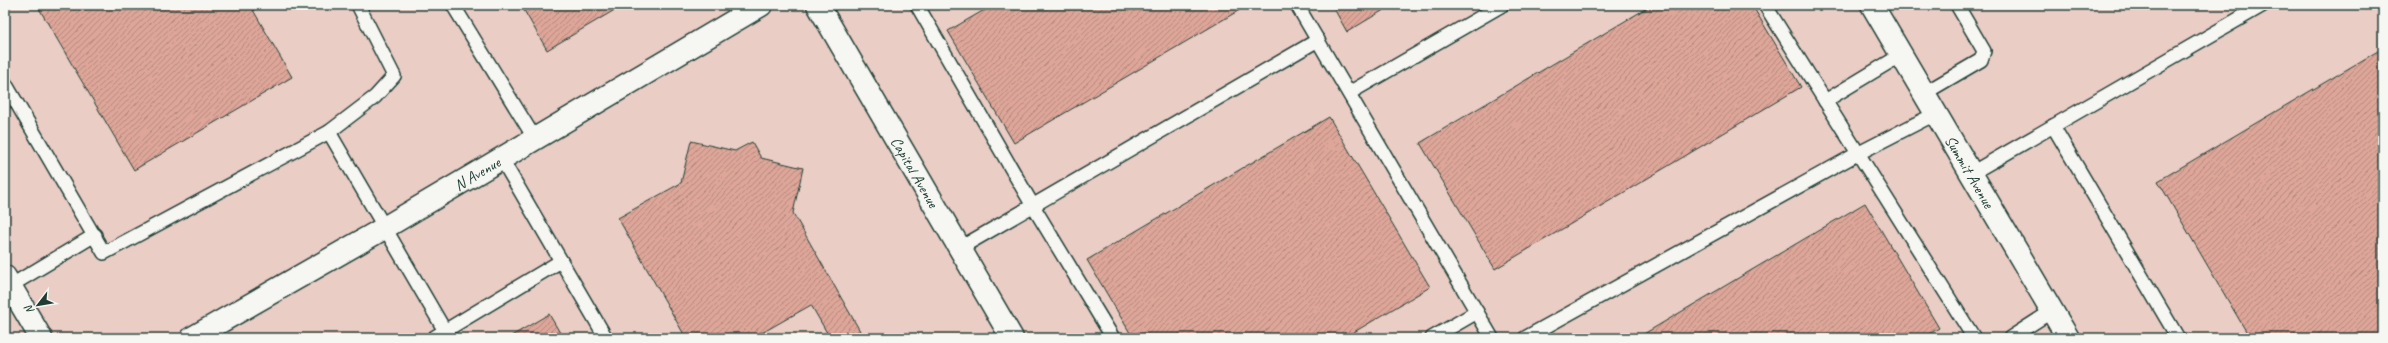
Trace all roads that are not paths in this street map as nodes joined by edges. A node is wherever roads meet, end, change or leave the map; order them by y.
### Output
1 (358, 5) edge
2 (453, 5) edge
3 (761, 5) edge
4 (818, 5) edge
5 (917, 5) edge
6 (1297, 5) edge
7 (1502, 5) edge
8 (1765, 5) edge
9 (1872, 5) edge
10 (1958, 5) edge
11 (2263, 5) edge
12 (1318, 40) junction
13 (1901, 55) junction
14 (5, 83) edge
15 (1348, 93) junction
16 (1923, 94) junction
17 (1825, 101) junction
18 (1935, 114) junction
19 (2053, 126) junction
20 (329, 132) junction
21 (535, 139) junction
22 (1857, 154) junction
23 (501, 158) junction
24 (1970, 174) junction
25 (1033, 206) junction
26 (384, 228) junction
27 (95, 235) junction
28 (960, 248) junction
29 (561, 261) junction
30 (7, 284) edge
31 (2052, 311) junction
32 (1477, 312) junction
33 (445, 331) junction
34 (41, 338) edge
35 (192, 338) edge
36 (433, 338) edge
37 (606, 338) edge
38 (1012, 338) edge
39 (1113, 338) edge
40 (1432, 338) edge
41 (1492, 338) edge
42 (1525, 338) edge
43 (1974, 338) edge
44 (2010, 338) edge
45 (2068, 338) edge
46 (2178, 338) edge

1 - 20 lane
2 - 21 lane
3 - 21 street, N Avenue
4 - 28 street, Capital Avenue
5 - 25 lane
6 - 12 lane
7 - 15 lane
8 - 17 lane
9 - 13 street, Summit Avenue
10 - 16 lane
11 - 19 lane
12 - 15 lane
12 - 25 lane
13 - 16 street, Summit Avenue
13 - 17 lane
14 - 27 lane
15 - 32 lane
16 - 18 street, Summit Avenue
17 - 22 lane
18 - 22 lane
18 - 24 street, Summit Avenue
19 - 24 lane
19 - 46 lane
20 - 26 lane
20 - 27 lane
21 - 23 street, N Avenue
22 - 42 lane
22 - 43 lane
23 - 26 street, N Avenue
23 - 29 lane
24 - 31 street, Summit Avenue
25 - 28 lane
25 - 39 lane
26 - 33 lane
26 - 35 street, N Avenue
27 - 30 lane
28 - 38 street, Capital Avenue
29 - 33 lane
29 - 37 lane
30 - 34 street
31 - 44 lane
31 - 45 street, Summit Avenue
32 - 40 lane
32 - 41 lane
33 - 36 lane

